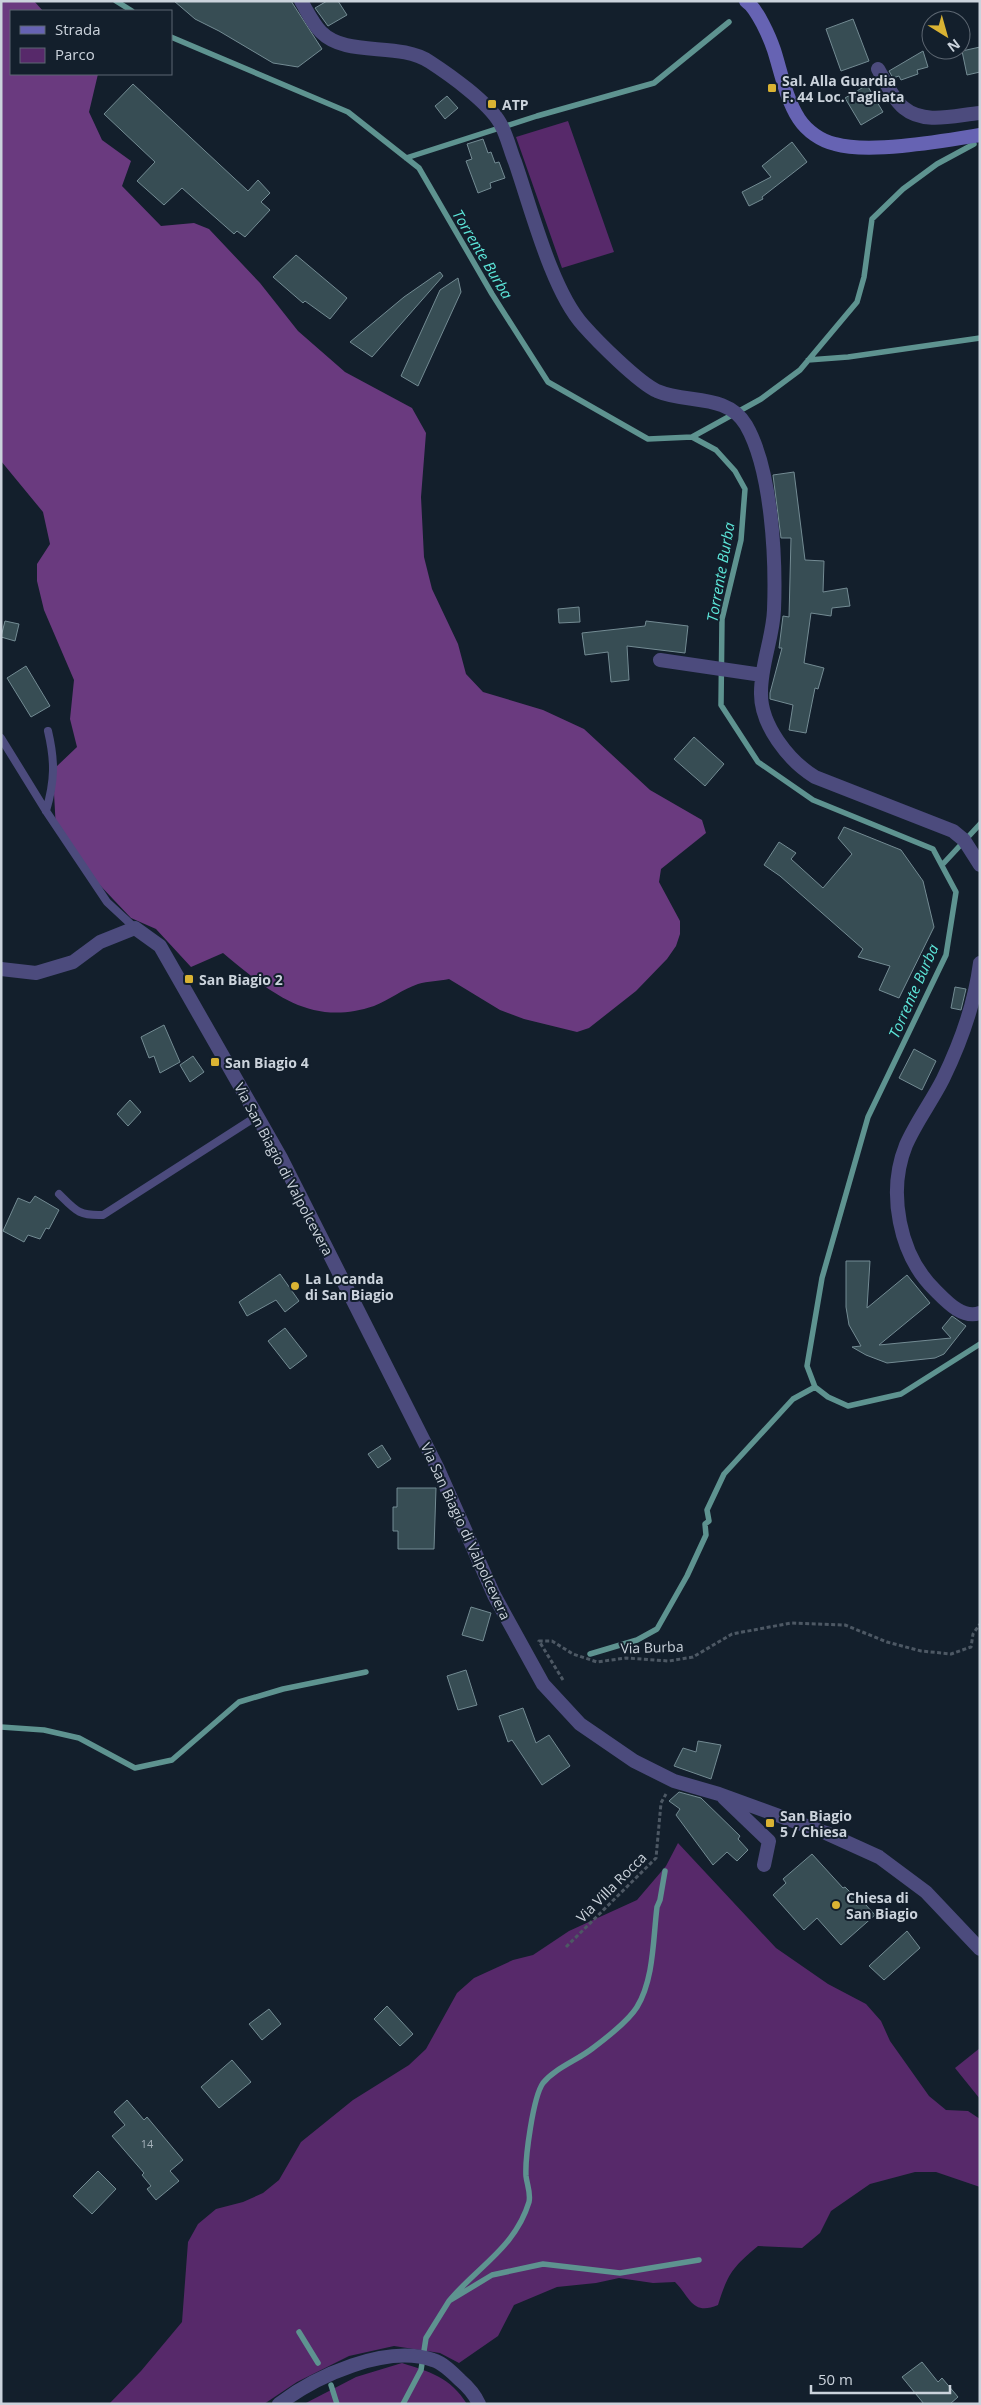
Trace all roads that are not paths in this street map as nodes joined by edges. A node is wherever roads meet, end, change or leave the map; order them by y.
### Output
1 (301, 1) edge
2 (746, 1) edge
3 (878, 69) dead end
4 (980, 113) edge
5 (980, 135) edge
6 (660, 660) dead end
7 (762, 675) junction
8 (48, 731) dead end
9 (1, 738) edge
10 (46, 811) junction
11 (980, 865) edge
12 (135, 928) junction
13 (980, 963) edge
14 (1, 969) edge
15 (257, 1116) junction
16 (59, 1194) dead end
17 (980, 1313) edge
18 (719, 1794) junction
19 (764, 1865) dead end
20 (980, 1949) edge
21 (279, 2404) edge
22 (479, 2404) edge

1 - 7 street
2 - 5 main road
3 - 4 street
6 - 7 street
7 - 11 street
8 - 10 lane
9 - 10 lane, Via San Biagio di Valpolcevera
10 - 12 lane, Via San Biagio di Valpolcevera
12 - 14 street
12 - 15 street, Via San Biagio di Valpolcevera
13 - 17 street
15 - 16 lane
15 - 18 street, Via San Biagio di Valpolcevera
18 - 19 street
18 - 20 street, Via San Biagio di Valpolcevera
21 - 22 street

